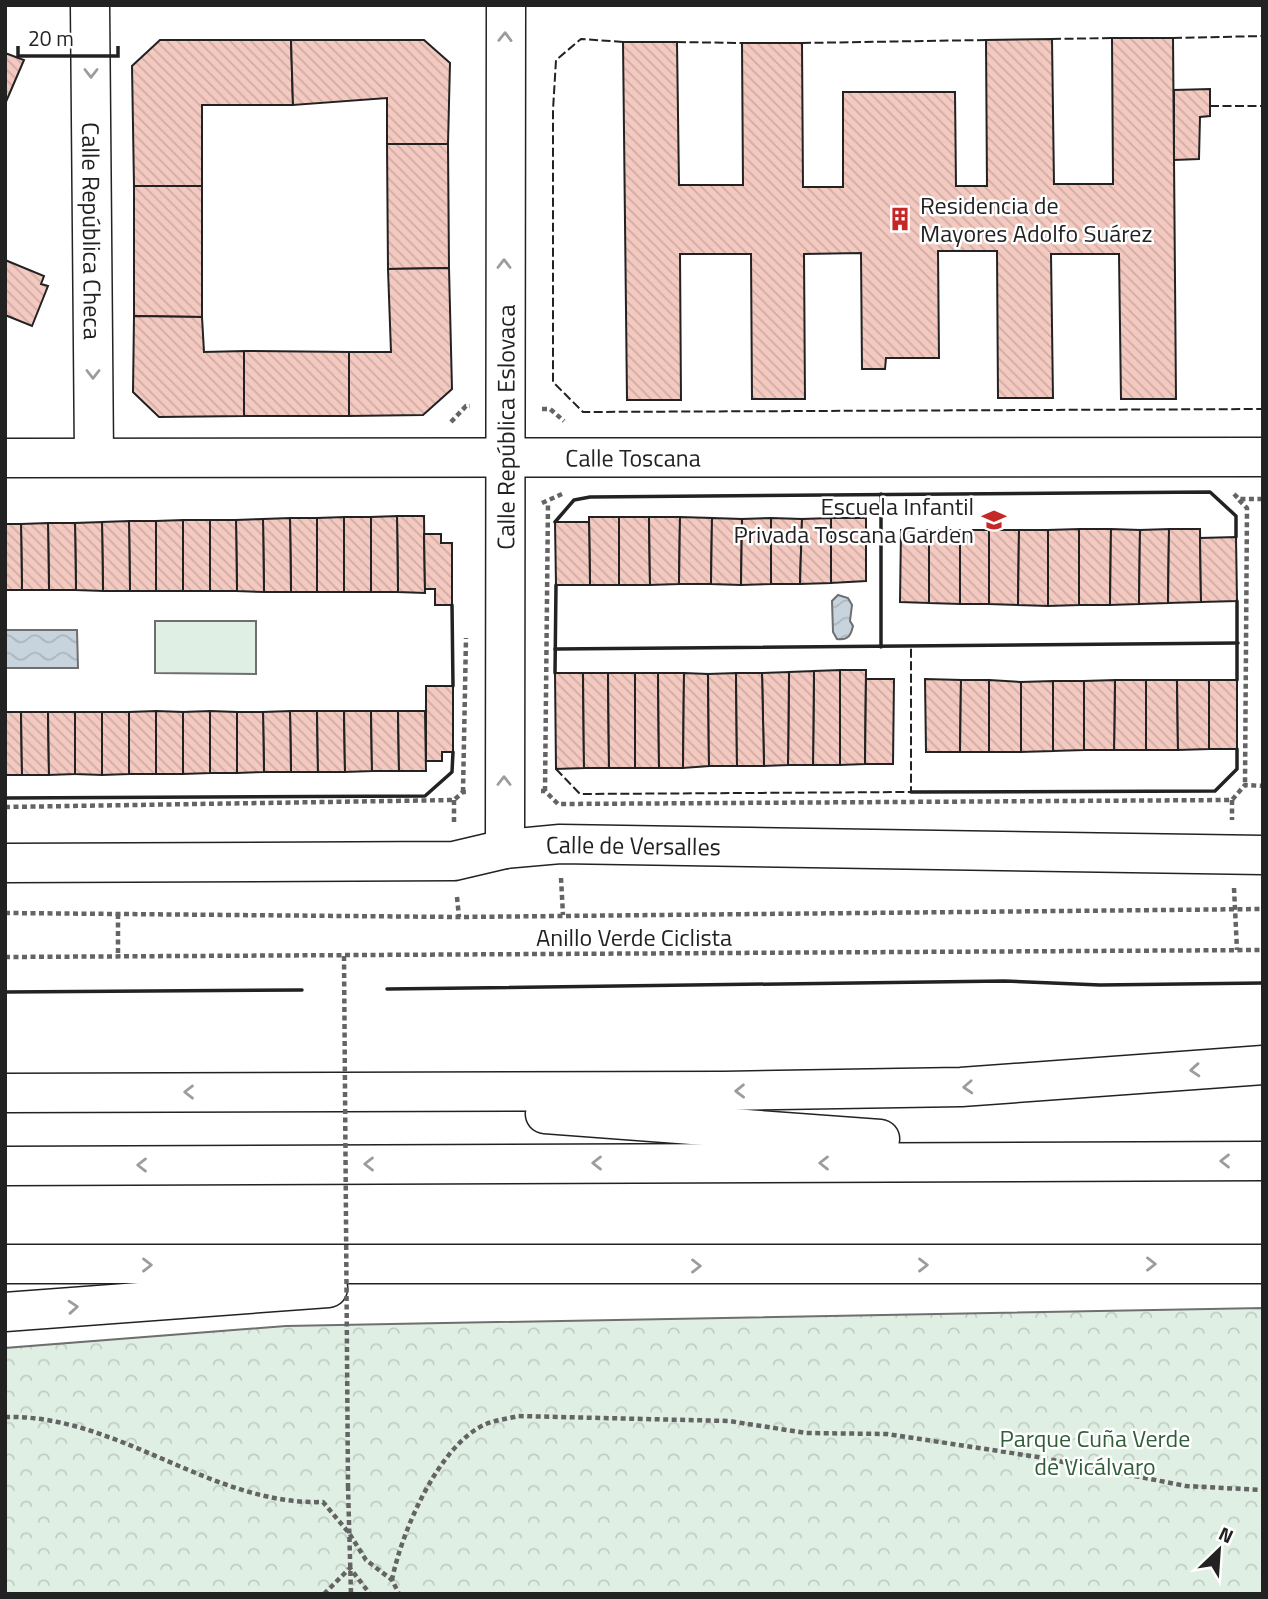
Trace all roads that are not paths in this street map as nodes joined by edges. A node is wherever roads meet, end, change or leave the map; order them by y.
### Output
1 (90, 5) edge
2 (506, 5) edge
3 (503, 455) junction
4 (94, 457) junction
5 (1263, 457) edge
6 (5, 458) edge
7 (505, 849) junction
8 (1263, 855) edge
9 (5, 863) edge
10 (1263, 1065) edge
11 (257, 1092) junction
12 (5, 1093) edge
13 (1187, 1161) junction
14 (1263, 1161) edge
15 (5, 1166) edge
16 (5, 1264) edge
17 (1263, 1264) edge
18 (627, 1266) junction
19 (5, 1312) edge

1 -> 4 main road, Calle República Checa
3 -> 2 main road, Calle República Eslovaca
3 - 4 main road, Calle Toscana
3 - 5 main road, Calle Toscana
7 -> 3 main road, Calle República Eslovaca
4 - 6 main road, Calle Toscana
7 - 8 main road, Calle de Versalles
7 - 9 main road, Calle de Versalles
10 -> 11 main road
11 -> 12 main road
11 - 13 main road
14 -> 13 main road
13 -> 15 main road
16 -> 18 main road
18 -> 17 main road
19 -> 18 main road

